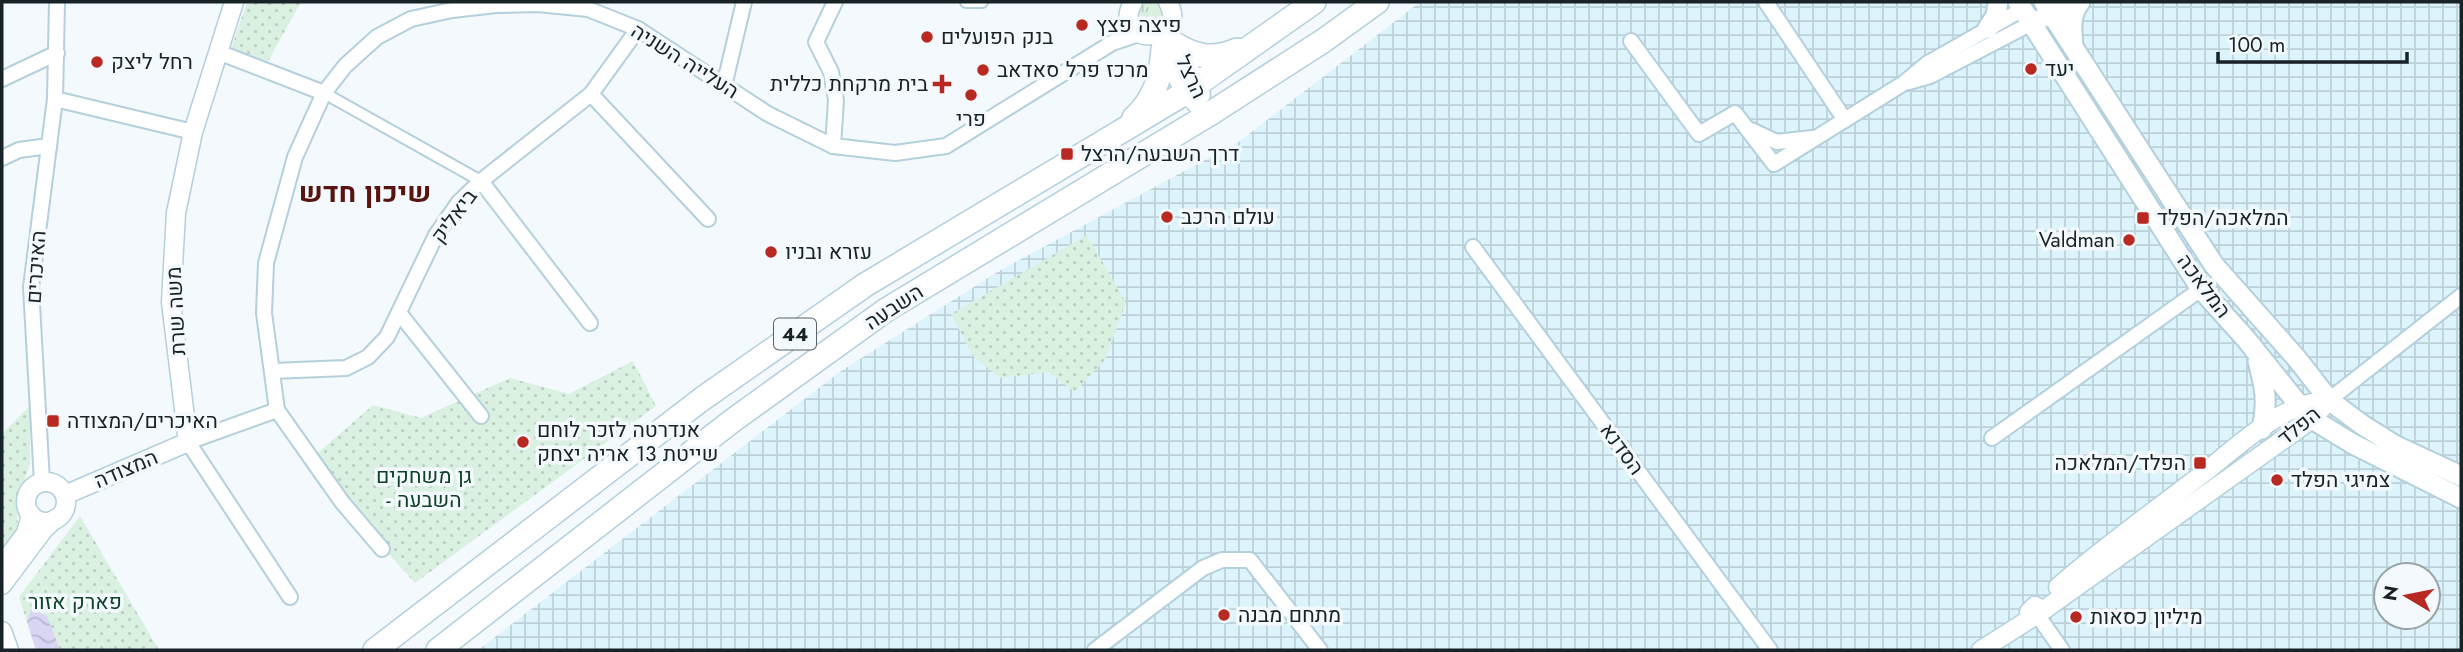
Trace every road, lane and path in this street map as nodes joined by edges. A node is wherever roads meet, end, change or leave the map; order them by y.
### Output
1 (57, 2) edge
2 (234, 2) edge
3 (744, 2) edge
4 (835, 2) edge
5 (966, 2) edge
6 (982, 2) edge
7 (1314, 2) edge
8 (1377, 2) edge
9 (1766, 2) edge
10 (1998, 2) edge
11 (2078, 2) edge
12 (538, 3) edge
13 (1173, 4) edge
14 (2034, 8) edge
15 (1130, 9) edge
16 (1988, 28) junction
17 (638, 29) junction
18 (1274, 31) junction
19 (1160, 38) junction
20 (1631, 41) dead end
21 (1112, 43) junction
22 (2073, 48) junction
23 (219, 51) junction
24 (57, 53) junction
25 (2, 79) edge
26 (1904, 83) junction
27 (724, 86) junction
28 (1191, 88) junction
29 (324, 93) junction
30 (591, 94) junction
31 (55, 99) junction
32 (1208, 115) junction
33 (1844, 120) junction
34 (1747, 128) junction
35 (193, 132) junction
36 (1117, 135) junction
37 (1817, 138) junction
38 (48, 146) junction
39 (833, 146) junction
40 (2, 158) edge
41 (481, 181) junction
42 (708, 219) dead end
43 (1474, 247) dead end
44 (2201, 289) junction
45 (2461, 296) edge
46 (400, 314) junction
47 (590, 323) dead end
48 (2256, 353) junction
49 (272, 371) junction
50 (2329, 400) junction
51 (277, 410) junction
52 (2305, 412) junction
53 (481, 416) dead end
54 (2262, 429) junction
55 (1992, 438) dead end
56 (188, 442) junction
57 (2461, 476) edge
58 (42, 482) junction
59 (65, 495) junction
60 (2461, 498) edge
61 (31, 515) junction
62 (55, 519) junction
63 (382, 549) dead end
64 (2, 565) edge
65 (2, 585) edge
66 (290, 597) dead end
67 (2036, 613) junction
68 (2, 631) edge
69 (1986, 647) edge
70 (9, 650) edge
71 (375, 650) edge
72 (438, 650) edge
73 (1095, 650) edge
74 (1321, 650) edge
75 (1770, 650) edge
76 (2062, 650) edge

1 - 24 street, האיכרים
2 - 23 street, משה שרת
3 - 27 street
4 - 39 street
5 - 6 street
7 - 18 highway, השבעה / 44
8 - 32 highway, השבעה / 44
9 - 33 street
10 - 16 main road
11 - 14 street
11 - 22 main road
12 - 17 street, העלייה השניה
12 - 29 street, העלייה השניה
13 - 19 street
14 - 16 street
14 - 22 main road, המלאכה
14 - 26 street
14 - 44 main road, המלאכה
15 - 19 street, הרצל
15 - 21 street, העלייה השניה
16 - 26 street
17 - 27 street, העלייה השניה
17 - 30 street, ביאליק
18 - 19 highway
18 - 28 highway, השבעה / 44
19 - 21 street, העלייה השניה
19 - 28 street, הרצל
19 - 36 highway
20 - 34 street
21 - 39 street, העלייה השניה
22 - 50 main road, המלאכה
23 - 29 street
23 - 35 street, משה שרת
24 - 25 street
24 - 31 street, האיכרים
26 - 33 street
27 - 39 street, העלייה השניה
28 - 32 street, הרצל
28 - 36 highway, השבעה / 44
29 - 41 street
29 - 49 street, העלייה השניה
30 - 41 street, ביאליק
30 - 42 street
31 - 35 street
31 - 38 street, האיכרים
32 - 72 highway, השבעה / 44
33 - 37 street
34 - 37 street
34 - 37 street
35 - 56 street, משה שרת
36 - 71 highway, השבעה / 44
38 - 40 street
38 - 58 street, האיכרים
41 - 46 street, ביאליק
41 - 47 street
43 - 75 street, הסדנא
44 - 48 main road, המלאכה
44 - 55 street
45 - 50 street
46 - 49 street, ביאליק
46 - 53 street
48 - 52 main road, המלאכה
48 - 54 main road
49 - 51 street, העלייה השניה
50 - 52 street, הפלד
50 - 57 main road, המלאכה
51 - 56 street
51 - 63 street
52 - 54 street, הפלד
52 - 60 main road, המלאכה
52 - 67 street, הפלד
54 - 67 street, הפלד
56 - 59 street, המצודה
56 - 66 street, משה שרת
58 - 59 street
58 - 61 street
59 - 62 street
61 - 62 street
61 - 64 street
62 - 65 street
67 - 69 street, הפלד
67 - 76 street
68 - 70 street
73 - 74 street

